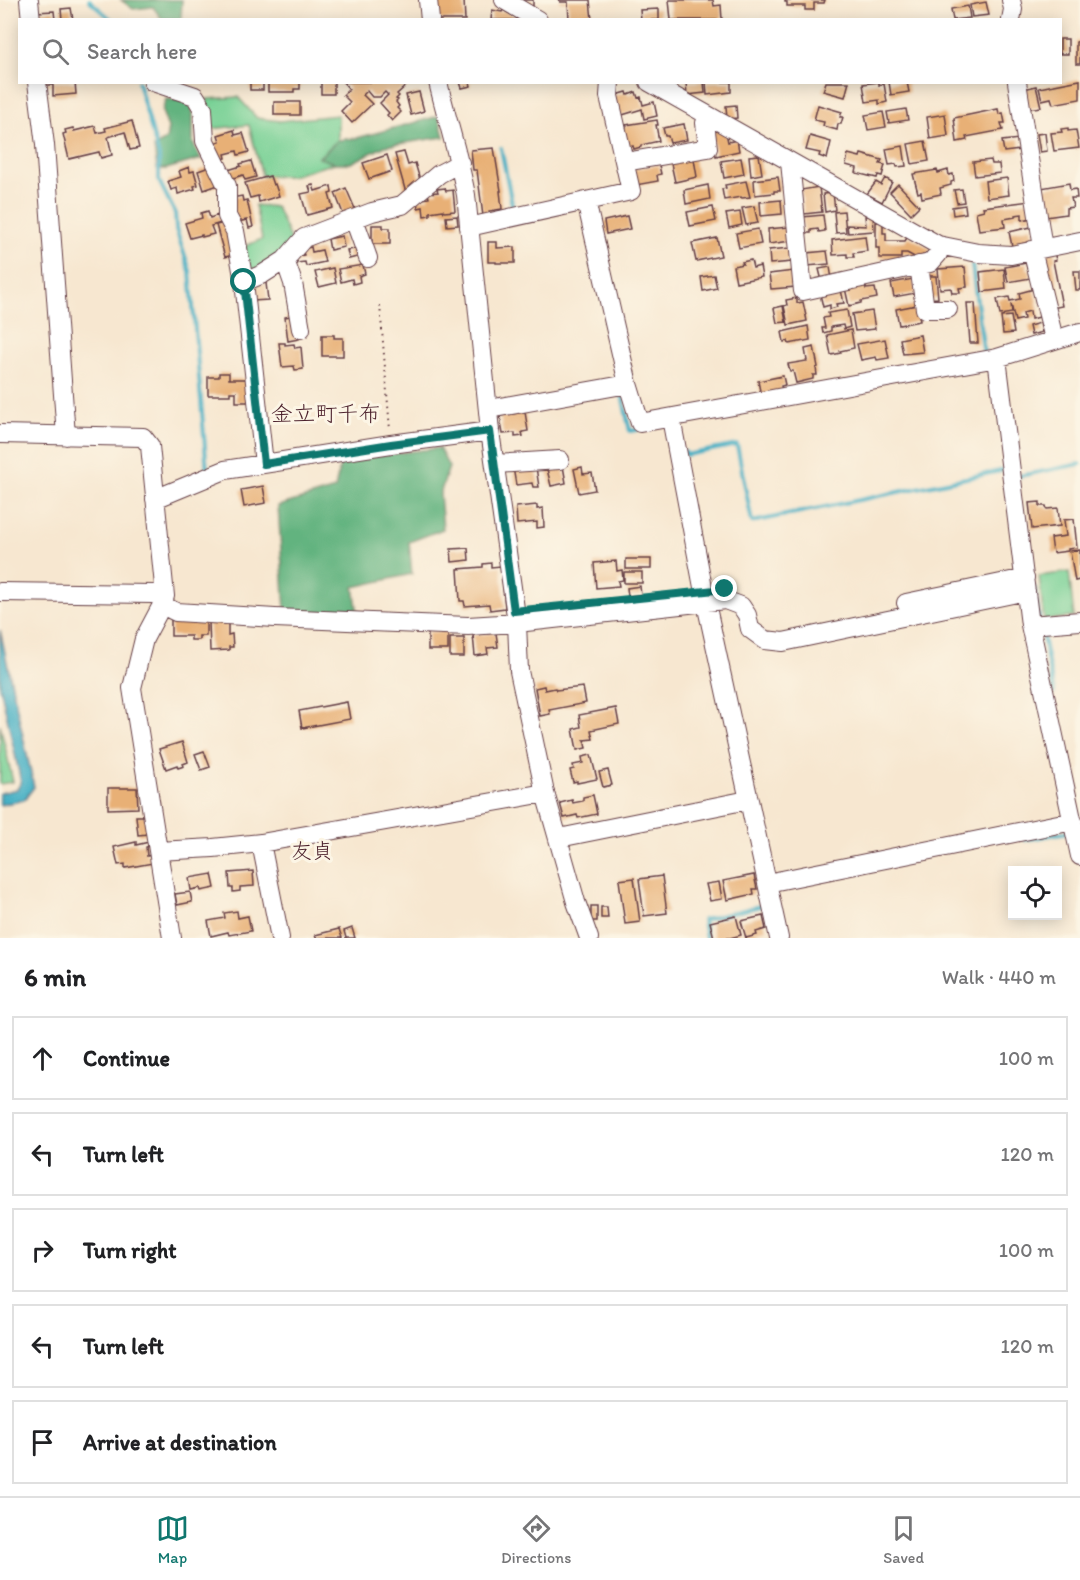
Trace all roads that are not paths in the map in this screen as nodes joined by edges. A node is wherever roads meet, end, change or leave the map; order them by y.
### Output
1 (29, 0) edge
2 (428, 0) edge
3 (504, 0) edge
4 (1011, 0) edge
5 (31, 18) edge
6 (430, 18) edge
7 (535, 18) edge
8 (1011, 18) edge
9 (37, 84) edge
10 (159, 84) edge
11 (438, 84) edge
12 (610, 84) edge
13 (652, 84) edge
14 (1017, 84) edge
15 (708, 116) junction
16 (625, 162) junction
17 (790, 162) junction
18 (460, 163) junction
19 (586, 201) junction
20 (354, 219) junction
21 (469, 227) junction
22 (1080, 241) edge
23 (938, 245) junction
24 (1038, 249) junction
25 (368, 258) dead end
26 (285, 260) junction
27 (919, 265) junction
28 (244, 282) junction
29 (948, 309) dead end
30 (301, 329) dead end
31 (1080, 332) edge
32 (1054, 339) junction
33 (1002, 356) junction
34 (628, 384) junction
35 (489, 409) junction
36 (670, 418) junction
37 (490, 431) junction
38 (0, 434) edge
39 (66, 436) junction
40 (560, 460) dead end
41 (264, 464) junction
42 (495, 464) junction
43 (155, 499) junction
44 (1025, 584) junction
45 (0, 592) edge
46 (705, 597) junction
47 (167, 599) junction
48 (516, 617) junction
49 (1080, 621) edge
50 (1038, 631) junction
51 (1080, 633) edge
52 (546, 793) junction
53 (748, 801) junction
54 (1072, 821) junction
55 (559, 838) junction
56 (261, 843) junction
57 (1079, 846) edge
58 (163, 851) junction
59 (767, 883) junction
60 (172, 938) edge
61 (280, 938) edge
62 (589, 938) edge
63 (779, 938) edge

1 - 5 street
2 - 6 street
3 - 7 street
4 - 8 street
9 - 39 street
10 - 28 street
11 - 18 street
12 - 16 street
13 - 15 street
14 - 24 street
15 - 16 street
15 - 17 street
16 - 19 street
17 - 23 street
17 - 27 street
18 - 20 street
18 - 21 street
19 - 21 street
19 - 34 street
20 - 25 street
20 - 26 street
21 - 35 street
22 - 24 street
23 - 24 street
23 - 27 street
24 - 32 street
26 - 28 street
26 - 30 street
27 - 29 street
28 - 41 street
31 - 32 street
32 - 33 street
33 - 36 street
33 - 44 street
34 - 35 street
34 - 36 street
35 - 37 street
36 - 46 street
37 - 41 street
37 - 42 street
38 - 39 street
39 - 43 street
40 - 42 street
41 - 43 street
42 - 48 street
43 - 47 street
44 - 46 street
44 - 50 street
45 - 47 street
46 - 48 street
46 - 53 street
47 - 48 street
47 - 58 street
48 - 52 street
49 - 50 street
50 - 51 street
50 - 54 street
52 - 55 street
52 - 56 street
53 - 55 street
53 - 59 street
54 - 57 street
54 - 59 street
55 - 62 street
56 - 58 street
56 - 61 street
58 - 60 street
59 - 63 street

